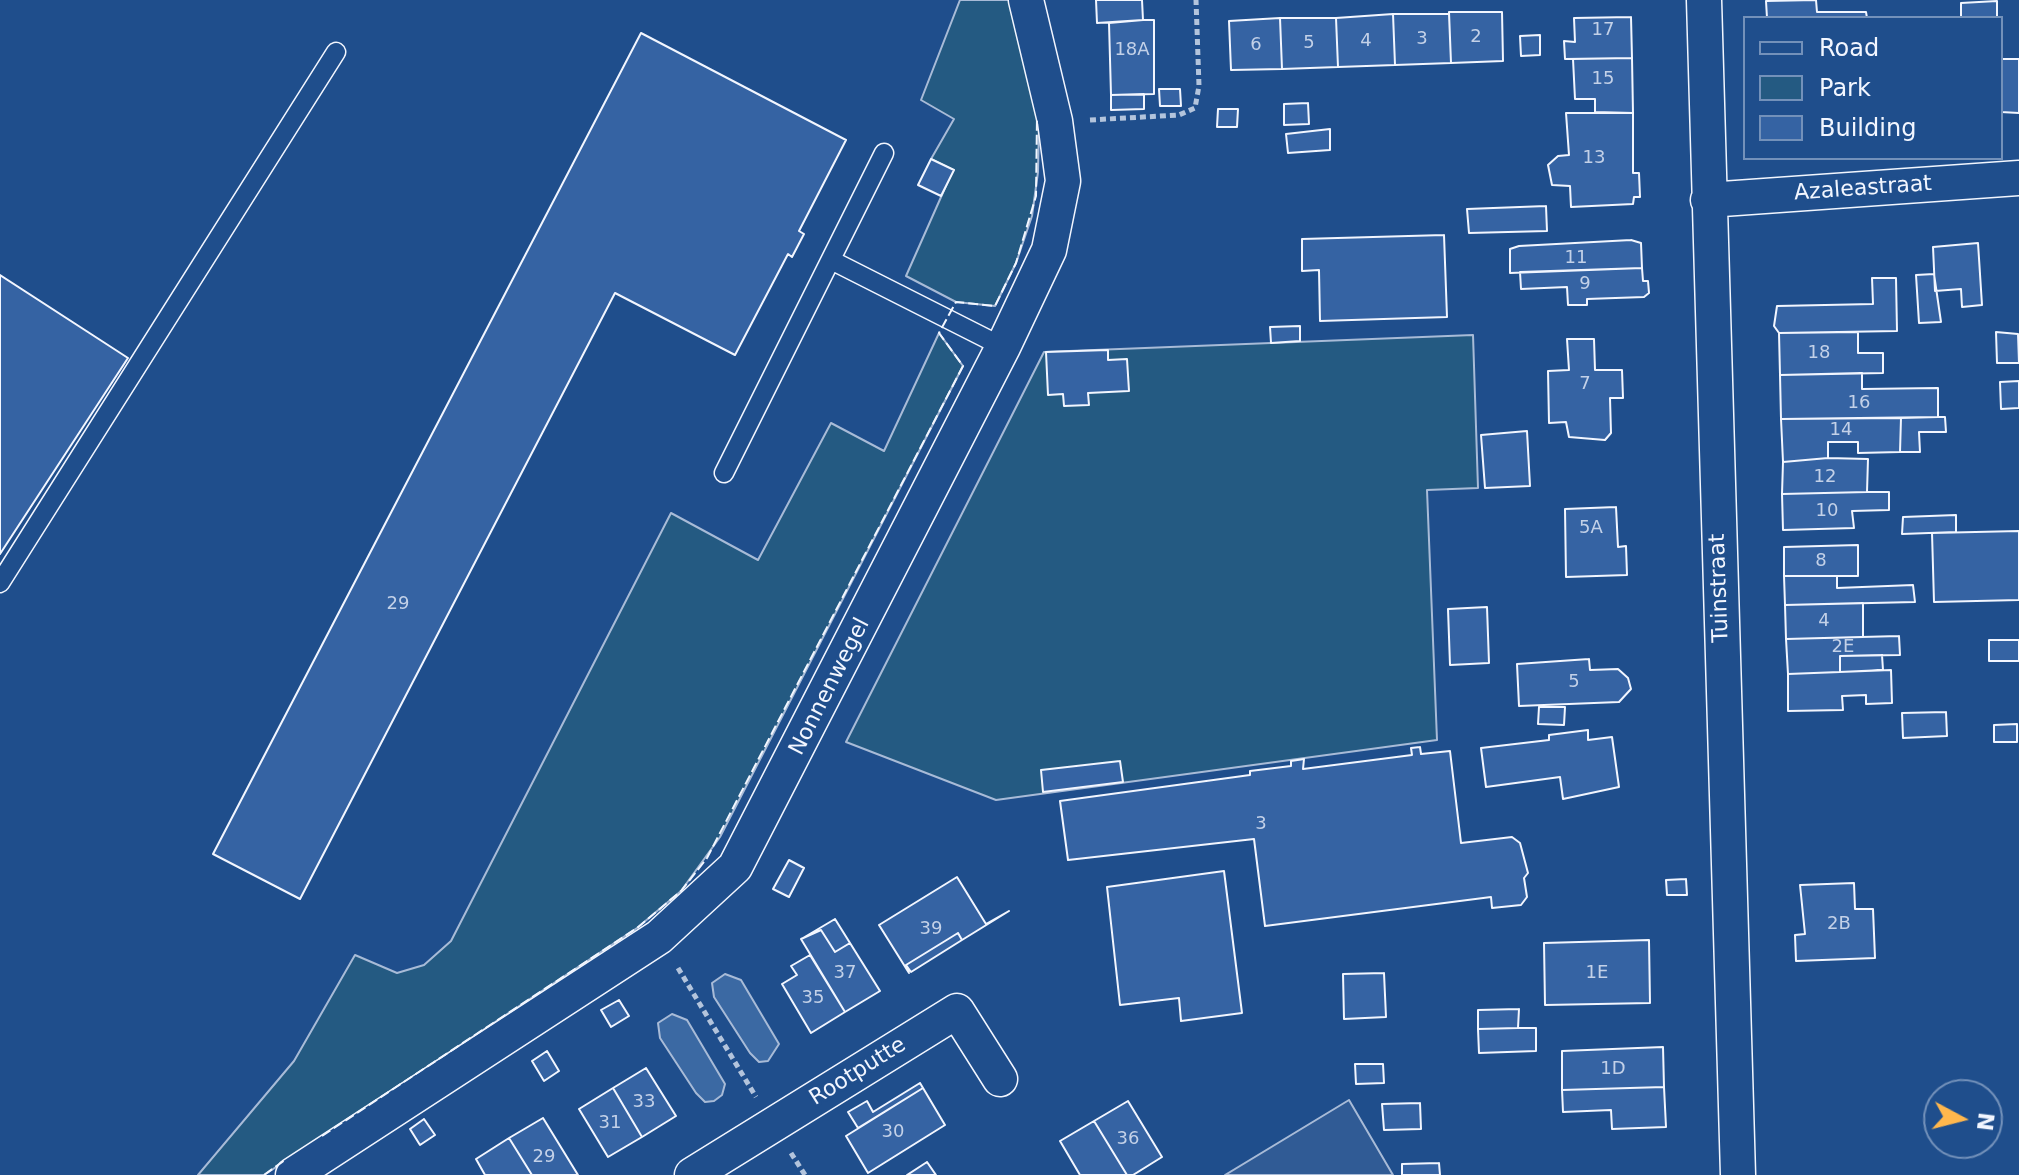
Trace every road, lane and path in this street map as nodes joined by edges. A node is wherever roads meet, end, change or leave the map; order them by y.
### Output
1 (1026, 0) edge
2 (1196, 0) edge
3 (1704, 0) edge
4 (336, 52) dead end
5 (1055, 121) junction
6 (884, 153) dead end
7 (2019, 178) edge
8 (1708, 200) junction
9 (831, 260) junction
10 (1003, 347) junction
11 (724, 473) dead end
12 (0, 583) edge
13 (659, 937) junction
14 (1000, 1079) dead end
15 (773, 1125) junction
16 (293, 1175) edge
17 (692, 1175) edge
18 (805, 1175) edge
19 (1738, 1175) edge

1 - 5 street, Nonnenwegel
2 - 5 path
3 - 8 street, Tuinstraat
4 - 12 lane
5 - 10 street, Nonnenwegel
6 - 9 lane
7 - 8 street, Azaleastraat
8 - 19 street, Tuinstraat
9 - 10 lane
9 - 11 lane
10 - 13 street, Nonnenwegel
13 - 15 path
13 - 16 street, Nonnenwegel
14 - 15 street, Rootputte
15 - 17 street, Rootputte
15 - 18 path

